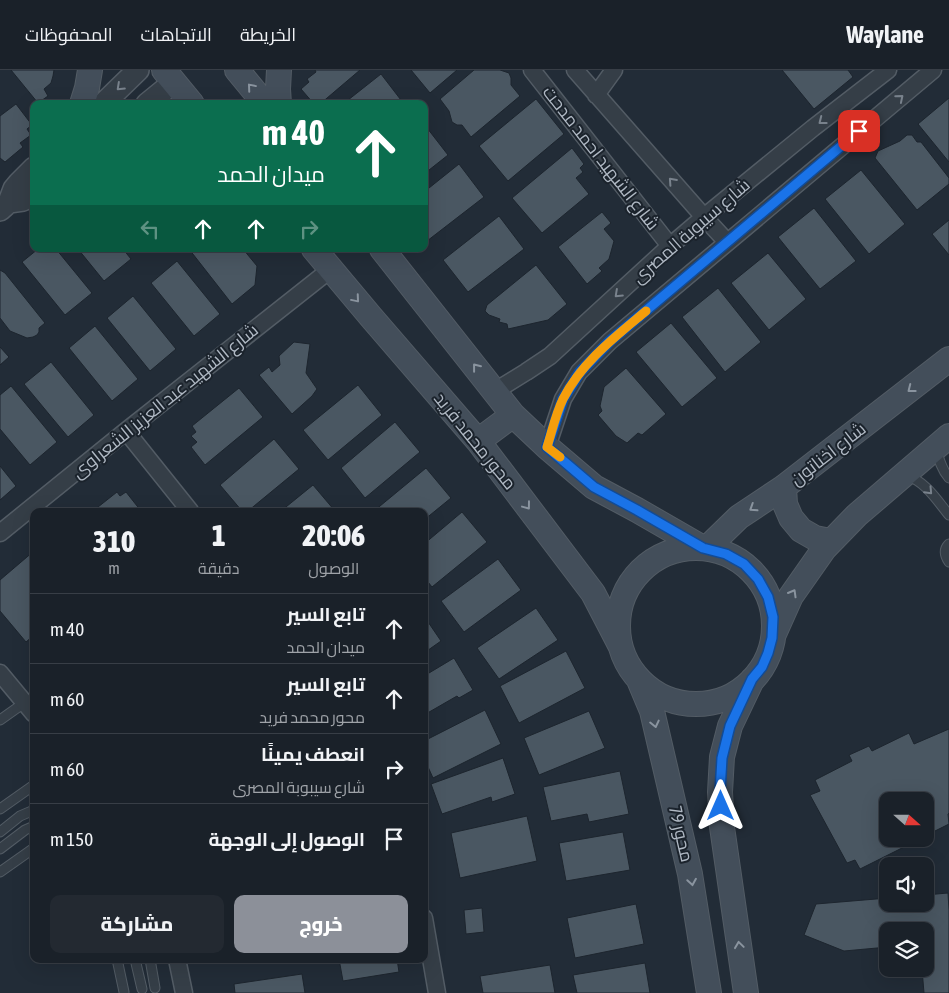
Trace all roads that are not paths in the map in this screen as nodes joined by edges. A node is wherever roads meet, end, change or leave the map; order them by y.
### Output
1 (90, 70) edge
2 (138, 70) edge
3 (237, 70) edge
4 (279, 70) edge
5 (532, 70) edge
6 (575, 70) edge
7 (614, 70) edge
8 (888, 70) edge
9 (933, 70) edge
10 (169, 76) edge
11 (596, 94) junction
12 (83, 100) edge
13 (106, 100) edge
14 (149, 100) edge
15 (189, 100) edge
16 (262, 100) edge
17 (279, 100) edge
18 (30, 172) edge
19 (30, 196) edge
20 (4, 206) edge
21 (704, 217) junction
22 (727, 242) junction
23 (670, 246) junction
24 (317, 252) edge
25 (384, 252) edge
26 (331, 269) junction
27 (949, 359) edge
28 (494, 390) junction
29 (513, 415) junction
30 (126, 431) junction
31 (478, 441) junction
32 (942, 442) edge
33 (547, 447) junction
34 (903, 474) junction
35 (949, 478) edge
36 (784, 487) junction
37 (31, 508) edge
38 (188, 508) edge
39 (30, 509) edge
40 (949, 515) edge
41 (0, 533) edge
42 (830, 541) junction
43 (949, 544) edge
44 (705, 548) junction
45 (949, 562) edge
46 (772, 638) junction
47 (620, 645) junction
48 (0, 673) edge
49 (638, 678) junction
50 (752, 679) junction
51 (29, 708) edge
52 (0, 720) edge
53 (30, 788) edge
54 (0, 810) edge
55 (30, 812) edge
56 (30, 828) edge
57 (0, 832) edge
58 (0, 849) edge
59 (30, 851) edge
60 (0, 872) edge
61 (428, 941) edge
62 (118, 963) edge
63 (136, 963) edge
64 (151, 963) edge
65 (178, 963) edge
66 (155, 988) dead end
67 (142, 990) dead end
68 (124, 992) dead end
69 (184, 993) edge
70 (437, 993) edge
71 (709, 993) edge
72 (746, 993) edge

1 - 12 main road
2 -> 13 street
16 -> 3 main road
4 - 17 main road
5 - 23 street, شارع الشهيد احمد مدحت
6 - 11 street, شارع الشهيد احمد مدحت
7 - 11 street
8 -> 21 street, شارع سيبوبة المصرى
22 -> 9 street, شارع سيبوبة المصرى
10 - 14 street
10 - 15 main road
21 -> 11 street, شارع الشهيد احمد مدحت
18 - 20 street
19 - 20 street
21 - 22 street, شارع الشهيد احمد مدحت
21 - 23 street, شارع سيبوبة المصرى
22 - 33 street, شارع سيبوبة المصرى
23 -> 28 street, شارع سيبوبة المصرى
24 - 26 main road, محور محمد فريد
28 -> 25 main road
26 - 30 street, شارع الشهيد عبد العزيز الشعراوى
26 -> 31 main road, محور محمد فريد
27 -> 36 main road, شارع اخناتون
28 - 29 main road
29 - 31 main road
29 - 33 main road
30 - 37 street, شارع الشهيد عبد العزيز الشعراوى
30 - 38 street
31 -> 47 main road, محور محمد فريد
32 - 34 main road
32 - 35 lane
33 - 44 main road
34 -> 40 lane
34 - 42 main road
36 - 42 main road
36 -> 44 main road, شارع اخناتون
39 - 41 street, شارع الشهيد عبد العزيز الشعراوى
46 -> 42 main road
43 - 45 lane
44 - 46 main road
44 - 47 main road
46 - 50 main road
47 - 49 main road
48 - 51 street
49 - 50 main road
49 -> 71 main road, محور 79
72 -> 50 main road
51 - 52 lane
53 - 54 lane
55 - 57 lane
56 - 58 lane
59 - 60 lane
61 - 70 street
62 - 68 lane
63 - 67 lane
64 - 66 lane
65 - 69 street

